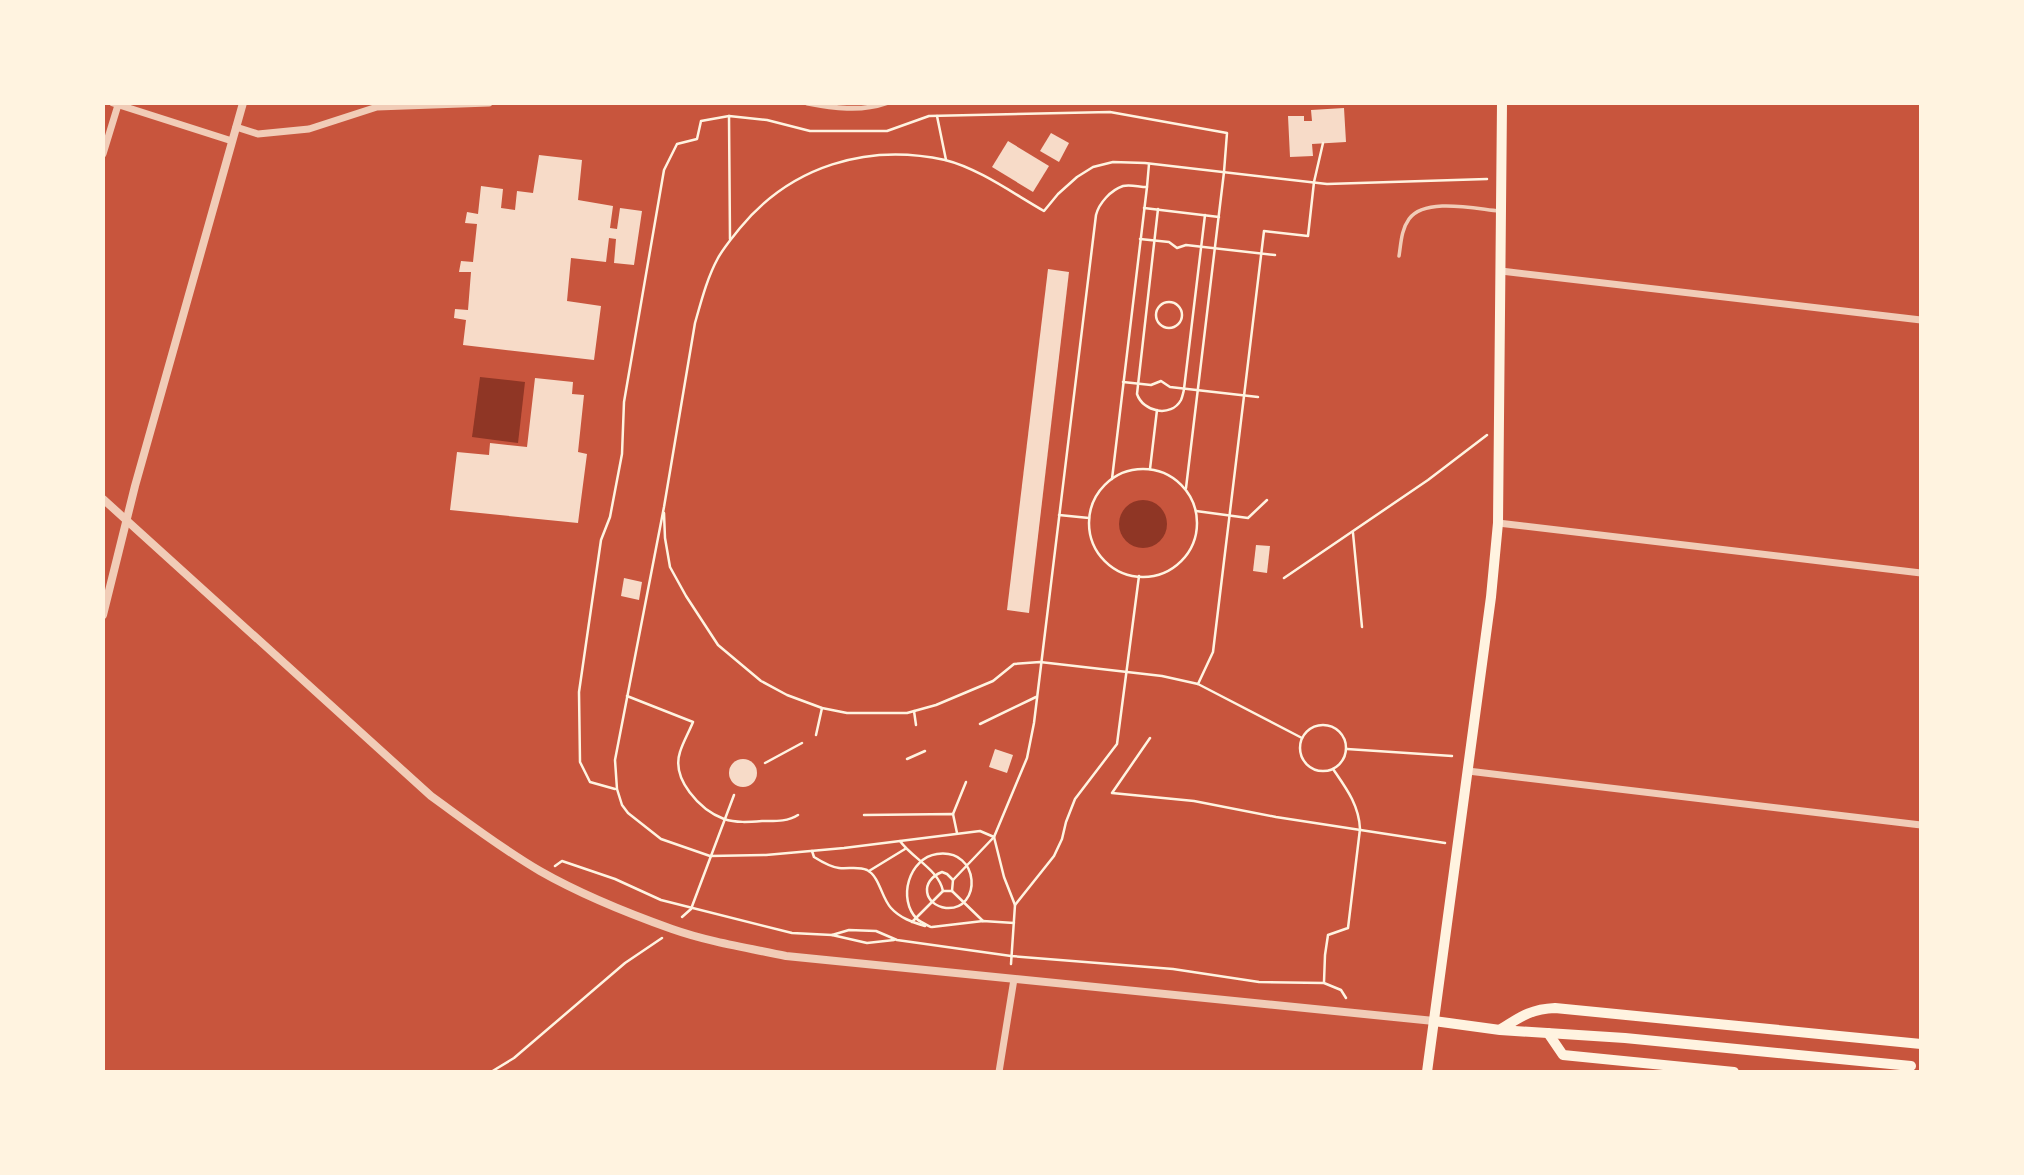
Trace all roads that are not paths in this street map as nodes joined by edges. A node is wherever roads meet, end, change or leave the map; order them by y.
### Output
1 (243, 103) edge
2 (366, 103) edge
3 (489, 103) edge
4 (807, 103) edge
5 (1503, 103) edge
6 (115, 104) edge
7 (884, 104) edge
8 (823, 105) edge
9 (377, 107) junction
10 (236, 127) junction
11 (232, 141) junction
12 (103, 154) edge
13 (1502, 212) junction
14 (1399, 256) dead end
15 (1501, 271) junction
16 (1921, 320) edge
17 (103, 499) edge
18 (127, 520) junction
19 (1498, 523) junction
20 (1921, 573) edge
21 (103, 615) edge
22 (1468, 771) junction
23 (1921, 825) edge
24 (1014, 979) junction
25 (1434, 1021) junction
26 (1500, 1030) junction
27 (1548, 1033) junction
28 (1921, 1044) edge
29 (1911, 1066) dead end
30 (999, 1072) edge
31 (1427, 1072) edge
32 (1734, 1072) edge

1 - 10 street
2 - 9 street
3 - 9 street
4 - 8 street
5 - 13 main road
6 - 11 street
6 - 12 street
7 - 8 street
9 - 10 street
10 - 11 street
11 - 18 street
13 - 14 lane
13 - 15 main road
15 - 16 street
15 - 19 main road
17 - 18 street
18 - 21 street
18 - 24 street
19 - 20 street
19 - 22 main road
22 - 23 street
22 - 25 main road
24 - 25 street
24 - 30 street
25 - 26 main road
25 - 31 main road
26 - 27 main road
26 - 28 main road
27 - 29 main road
27 - 32 main road

